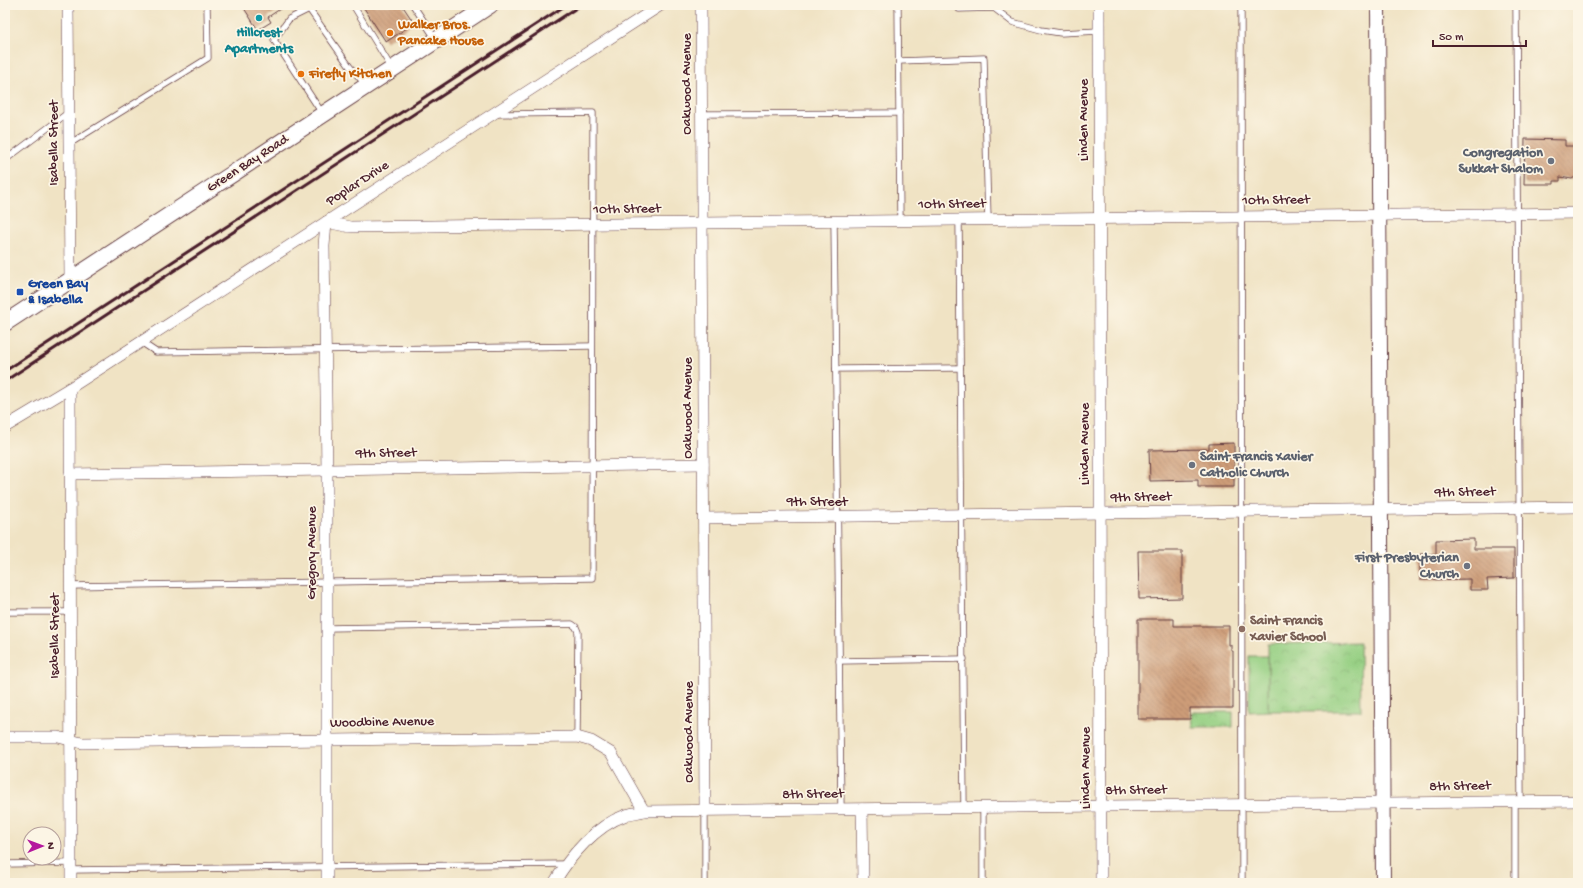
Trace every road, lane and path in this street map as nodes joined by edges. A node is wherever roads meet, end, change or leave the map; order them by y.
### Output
1 (68, 5) edge
2 (207, 5) edge
3 (353, 5) edge
4 (413, 5) edge
5 (490, 5) edge
6 (661, 5) edge
7 (701, 5) edge
8 (898, 5) edge
9 (1099, 5) edge
10 (1241, 5) edge
11 (1378, 5) edge
12 (1516, 5) edge
13 (959, 9) dead end
14 (1099, 31) junction
15 (436, 40) junction
16 (899, 61) junction
17 (392, 69) junction
18 (367, 86) junction
19 (69, 112) junction
20 (899, 113) junction
21 (493, 114) junction
22 (702, 114) junction
23 (323, 115) junction
24 (69, 144) junction
25 (5, 160) edge
26 (1578, 213) edge
27 (1517, 214) junction
28 (1379, 215) junction
29 (1241, 216) junction
30 (1100, 218) junction
31 (959, 220) junction
32 (988, 220) junction
33 (900, 221) junction
34 (326, 222) junction
35 (834, 222) junction
36 (702, 223) junction
37 (593, 226) junction
38 (70, 281) junction
39 (5, 323) edge
40 (141, 342) junction
41 (592, 346) junction
42 (326, 350) junction
43 (960, 368) junction
44 (836, 369) junction
45 (70, 388) junction
46 (5, 426) edge
47 (703, 464) junction
48 (592, 466) junction
49 (327, 471) junction
50 (70, 474) junction
51 (1578, 507) edge
52 (1519, 508) junction
53 (1382, 509) junction
54 (1242, 511) junction
55 (1100, 513) junction
56 (962, 516) junction
57 (837, 517) junction
58 (703, 518) junction
59 (326, 582) junction
60 (70, 586) junction
61 (5, 612) edge
62 (70, 612) junction
63 (327, 628) junction
64 (964, 659) junction
65 (839, 661) junction
66 (5, 737) edge
67 (577, 737) junction
68 (327, 739) junction
69 (70, 741) junction
70 (1578, 801) edge
71 (1518, 802) junction
72 (1383, 803) junction
73 (1242, 805) junction
74 (1101, 806) junction
75 (964, 808) junction
76 (983, 808) junction
77 (841, 809) junction
78 (862, 809) junction
79 (644, 811) junction
80 (700, 811) junction
81 (5, 864) edge
82 (565, 864) junction
83 (71, 867) junction
84 (327, 867) junction
85 (71, 883) edge
86 (327, 883) edge
87 (554, 883) edge
88 (705, 883) edge
89 (863, 883) edge
90 (983, 883) edge
91 (1101, 883) edge
92 (1242, 883) edge
93 (1383, 883) edge
94 (1515, 883) edge

1 - 19 street, Isabella Street
2 - 24 lane
3 - 17 lane
4 - 15 lane
5 - 15 main road, Green Bay Road
6 - 21 street, Poplar Drive
7 - 22 street, Oakwood Avenue
8 - 16 lane
9 - 14 street, Linden Avenue
10 - 29 lane
11 - 28 street
12 - 27 lane
13 - 14 lane
14 - 30 street, Linden Avenue
15 - 17 main road, Green Bay Road
16 - 20 lane
16 - 32 lane
17 - 18 main road, Green Bay Road
18 - 23 main road, Green Bay Road
18 - 23 lane
19 - 24 street, Isabella Street
19 - 25 lane
20 - 22 lane
20 - 33 lane
21 - 34 street, Poplar Drive
21 - 37 lane
22 - 36 street, Oakwood Avenue
23 - 38 main road, Green Bay Road
24 - 38 street, Isabella Street
26 - 27 street, 10th Street
27 - 28 street, 10th Street
27 - 52 lane
28 - 29 street, 10th Street
28 - 53 street
29 - 30 street, 10th Street
29 - 54 lane
30 - 32 street, 10th Street
30 - 55 street, Linden Avenue
31 - 32 street, 10th Street
31 - 33 street, 10th Street
31 - 43 lane
33 - 35 street, 10th Street
34 - 37 street, 10th Street
34 - 40 street, Poplar Drive
34 - 42 street, Gregory Avenue
35 - 36 street, 10th Street
35 - 44 lane
36 - 37 street, 10th Street
36 - 47 street, Oakwood Avenue
37 - 41 lane
38 - 39 main road, Green Bay Road
40 - 42 lane
40 - 45 street, Poplar Drive
41 - 42 lane
41 - 48 lane
42 - 49 street, Gregory Avenue
43 - 44 lane
43 - 56 lane
44 - 57 lane
45 - 46 street, Poplar Drive
45 - 50 street, Isabella Street
47 - 48 street, 9th Street
47 - 58 street, Oakwood Avenue
48 - 49 street, 9th Street
48 - 59 lane
49 - 50 street, 9th Street
49 - 59 street, Gregory Avenue
50 - 60 street, Isabella Street
51 - 52 street, 9th Street
52 - 53 street, 9th Street
52 - 71 lane
53 - 54 street, 9th Street
53 - 72 street
54 - 55 street, 9th Street
54 - 73 lane
55 - 56 street, 9th Street
55 - 74 street, Linden Avenue
56 - 57 street, 9th Street
56 - 64 lane
57 - 58 street, 9th Street
57 - 65 lane
58 - 80 street, Oakwood Avenue
59 - 60 lane
59 - 63 street, Gregory Avenue
60 - 62 street, Isabella Street
61 - 62 lane
62 - 69 street, Isabella Street
63 - 67 lane
63 - 68 street, Gregory Avenue
64 - 65 lane
64 - 75 lane
65 - 77 lane
66 - 69 street
67 - 68 street, Woodbine Avenue
67 - 79 street, Woodbine Avenue
68 - 69 street, Woodbine Avenue
68 - 84 street, Gregory Avenue
69 - 83 street, Isabella Street
70 - 71 street, 8th Street
71 - 72 street, 8th Street
71 - 94 lane
72 - 73 street, 8th Street
72 - 93 street
73 - 74 street, 8th Street
73 - 92 lane
74 - 76 street, 8th Street
74 - 91 street, Linden Avenue
75 - 76 street, 8th Street
75 - 78 street, 8th Street
76 - 90 lane
77 - 78 street, 8th Street
77 - 80 street, 8th Street
78 - 89 street
79 - 80 street, 8th Street
79 - 82 street, 8th Street
80 - 88 lane
81 - 83 lane
82 - 84 lane
82 - 87 street, 8th Street
83 - 84 lane
83 - 85 street, Isabella Street
84 - 86 street, Gregory Avenue

